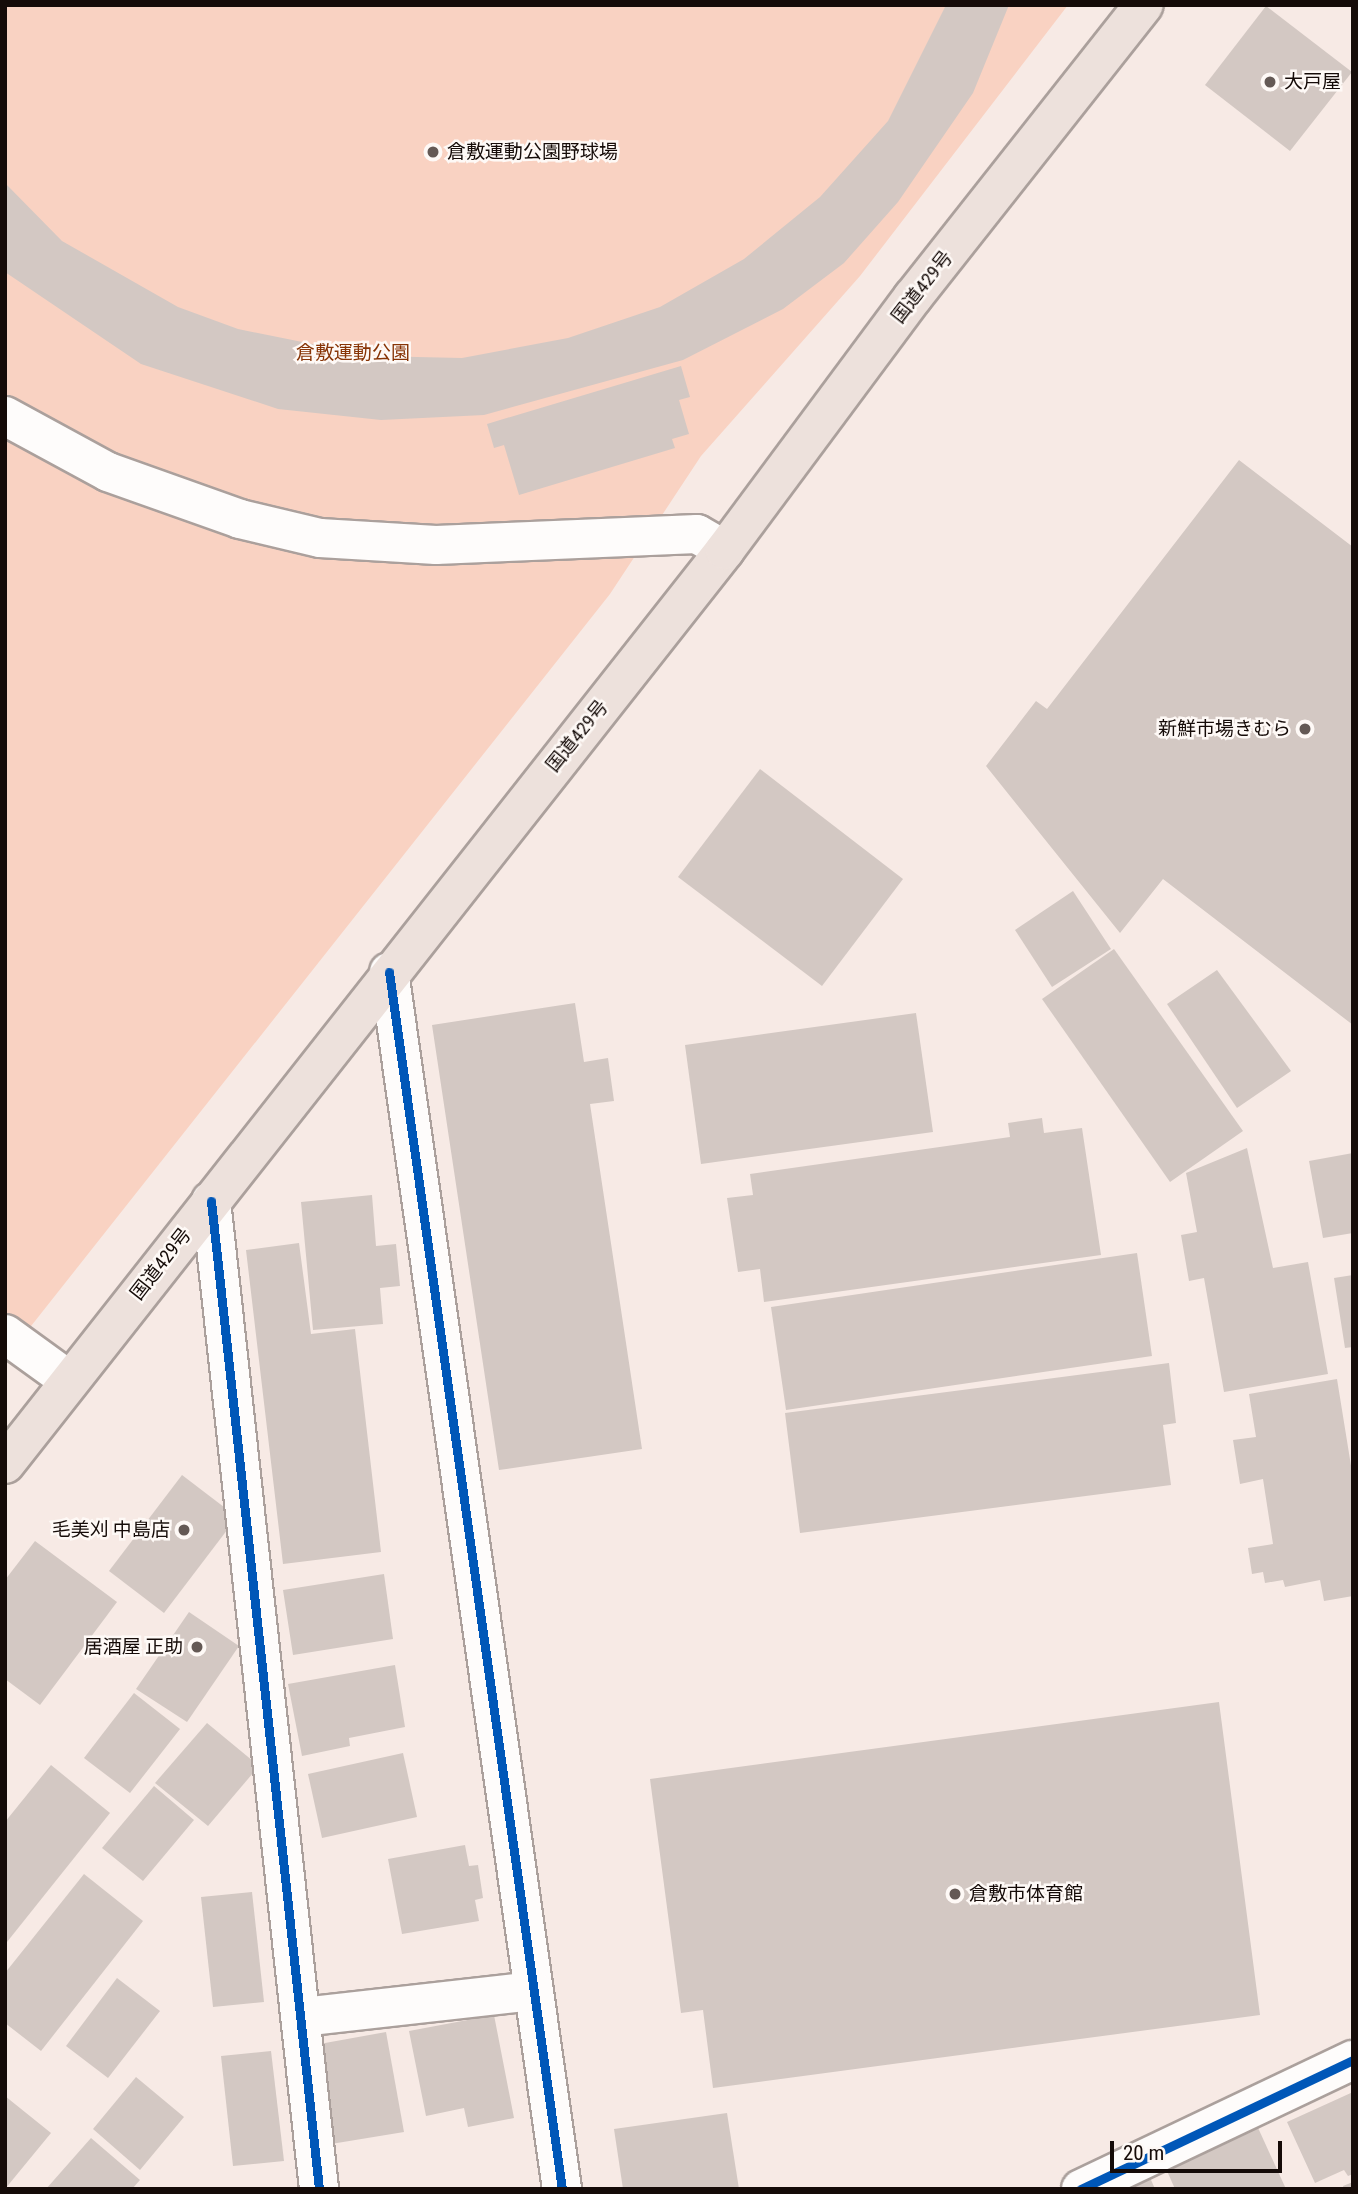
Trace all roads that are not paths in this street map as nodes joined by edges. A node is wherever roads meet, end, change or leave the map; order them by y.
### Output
1 (1144, 5) edge
2 (5, 416) edge
3 (725, 550) junction
4 (390, 972) junction
5 (211, 1201) junction
6 (5, 1334) edge
7 (70, 1381) junction
8 (5, 1464) edge
9 (534, 1991) junction
10 (302, 2017) junction
11 (1353, 2060) edge
12 (318, 2189) edge
13 (562, 2189) edge
14 (1081, 2189) edge

1 - 3 highway, 国道429号
2 - 3 street
3 - 4 highway, 国道429号
4 - 5 highway, 国道429号
4 - 9 street
5 - 7 highway, 国道429号
5 - 10 street
6 - 7 street
7 - 8 highway, 国道429号
9 - 10 street
9 - 13 street
10 - 12 street
11 - 14 street

